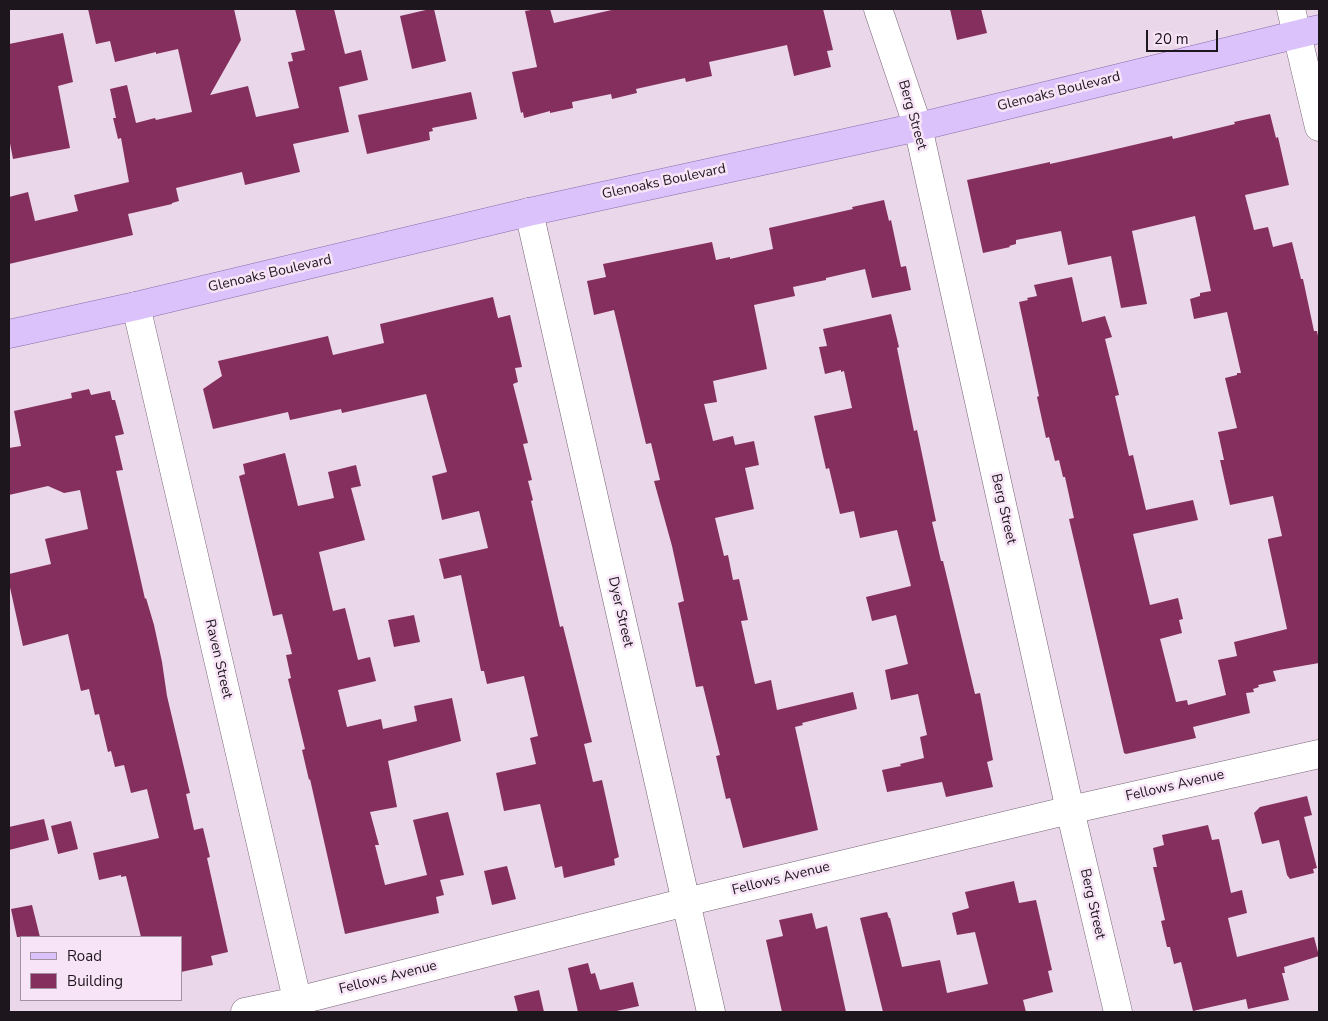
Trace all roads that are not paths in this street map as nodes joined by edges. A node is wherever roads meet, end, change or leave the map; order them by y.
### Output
1 (878, 9) edge
2 (1302, 24) edge
3 (918, 127) junction
4 (1319, 127) edge
5 (529, 212) junction
6 (136, 306) junction
7 (9, 334) edge
8 (1319, 754) edge
9 (1070, 810) junction
10 (686, 902) junction
11 (299, 1006) edge
12 (244, 1012) edge
13 (711, 1012) edge
14 (1118, 1012) edge

1 - 3 street, Berg Street
2 - 3 main road, Glenoaks Boulevard
2 - 4 street
3 - 5 main road, Glenoaks Boulevard
3 - 9 street, Berg Street
5 - 6 main road, Glenoaks Boulevard
5 - 10 street, Dyer Street
6 - 7 main road, Glenoaks Boulevard
6 - 11 street, Raven Street
8 - 9 street, Fellows Avenue
9 - 10 street, Fellows Avenue
9 - 14 street, Berg Street
10 - 11 street, Fellows Avenue
10 - 13 street, Dyer Street
11 - 12 street, Fellows Avenue

